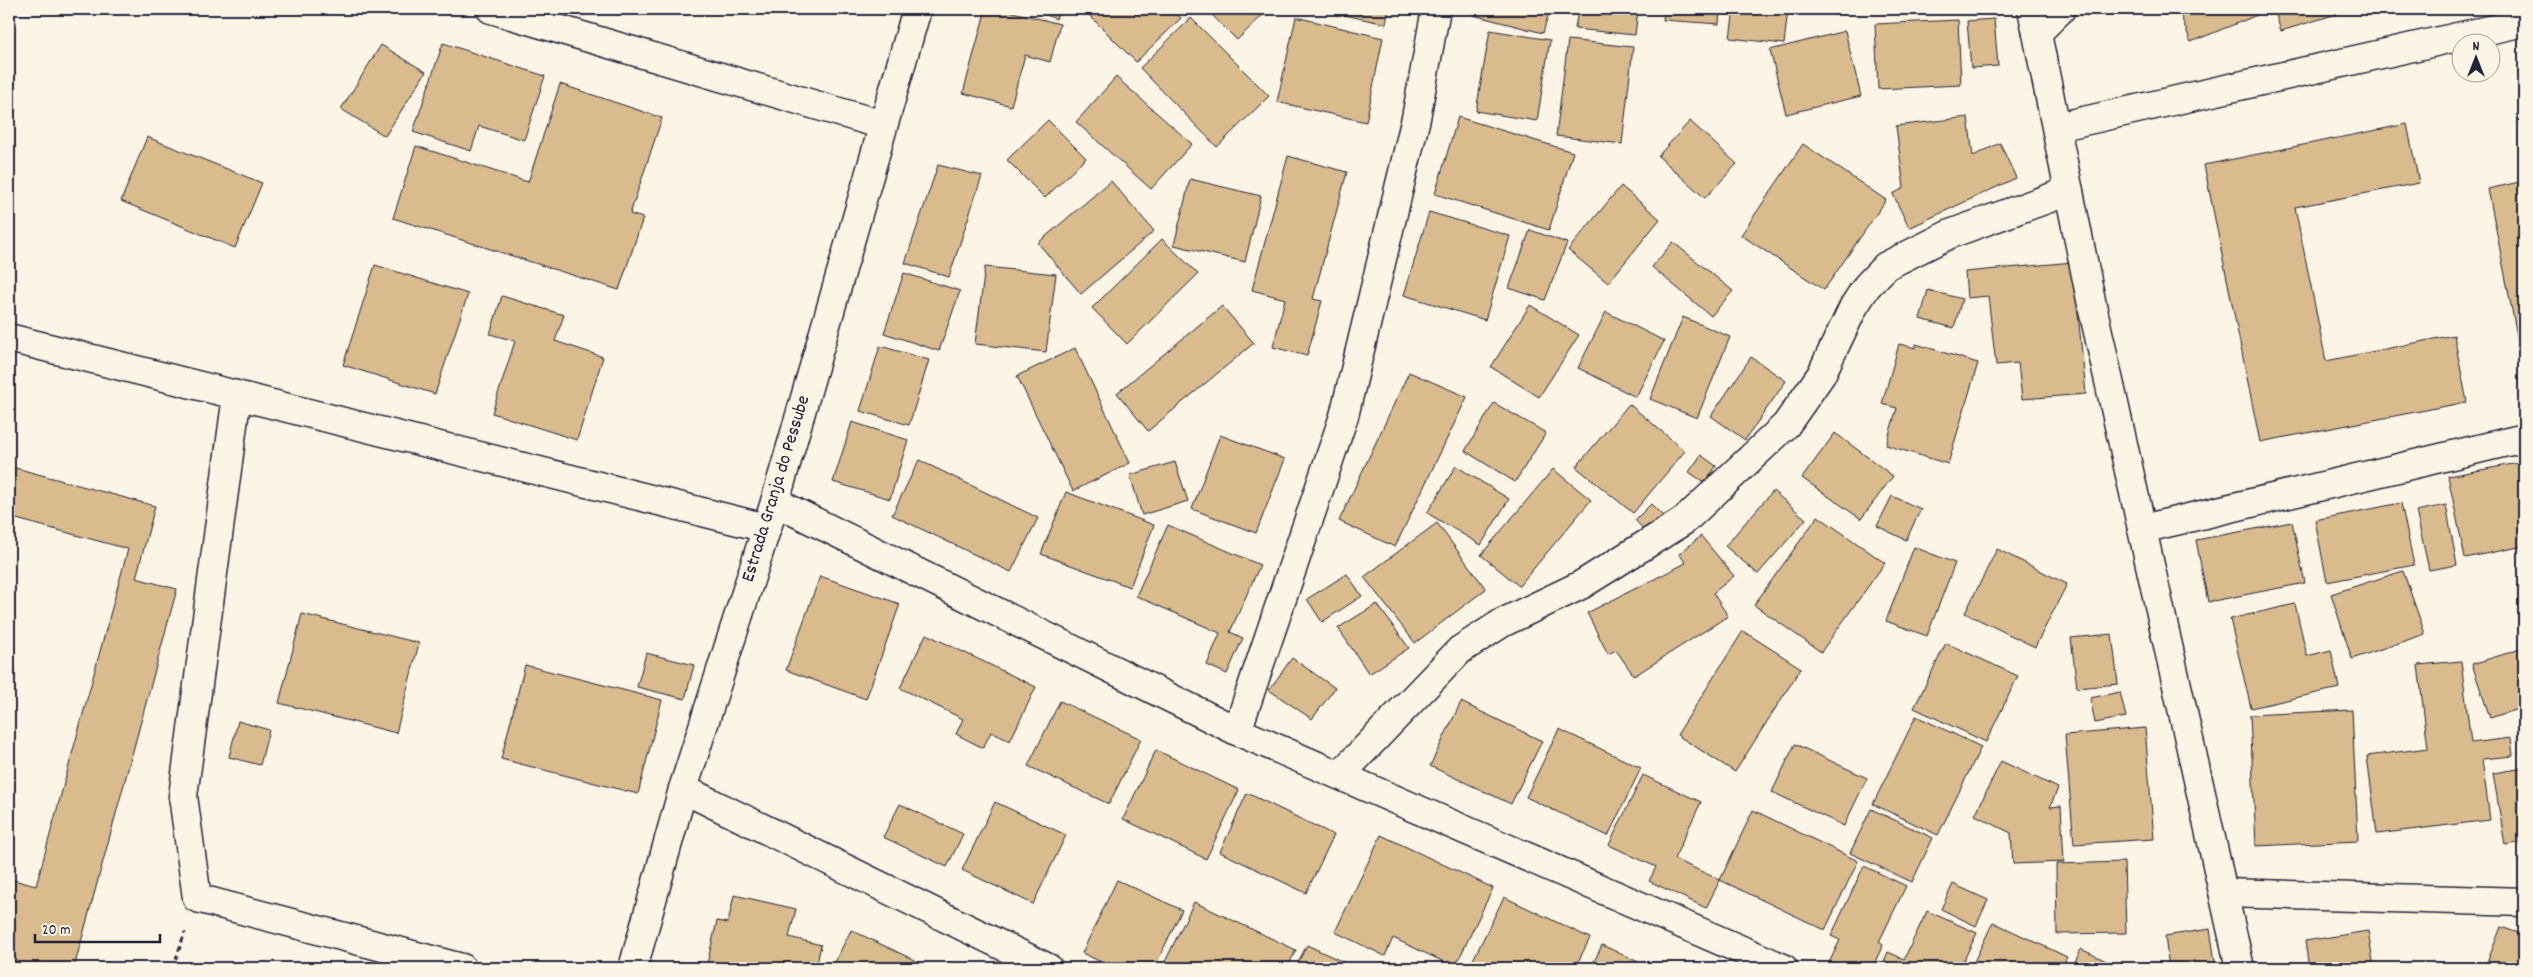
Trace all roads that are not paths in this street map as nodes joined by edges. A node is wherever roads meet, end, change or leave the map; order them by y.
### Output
1 (491, 9) edge
2 (917, 9) edge
3 (1436, 9) edge
4 (2062, 9) edge
5 (2035, 21) edge
6 (2524, 22) edge
7 (883, 125) junction
8 (2057, 127) junction
9 (2069, 191) junction
10 (9, 338) edge
11 (237, 395) junction
12 (2524, 438) edge
13 (775, 502) junction
14 (766, 528) junction
15 (2142, 529) junction
16 (1237, 731) junction
17 (1340, 775) junction
18 (683, 789) junction
19 (2224, 893) junction
20 (2524, 902) edge
21 (462, 968) edge
22 (632, 968) edge
23 (1048, 968) edge
24 (1783, 968) edge
25 (2240, 968) edge

1 - 7 street
2 - 7 street, Estrada Granja do Pessube
3 - 16 street
4 - 5 street
5 - 8 street
6 - 8 street
7 - 13 street, Estrada Granja do Pessube
8 - 9 street
9 - 15 street
9 - 17 street
10 - 11 street
11 - 14 street
11 - 21 street
12 - 15 street
13 - 14 street, Estrada Granja do Pessube
13 - 16 street
14 - 18 street, Estrada Granja do Pessube
15 - 19 street
16 - 17 street
17 - 24 street
18 - 22 street, Estrada Granja do Pessube
18 - 23 street
19 - 20 street
19 - 25 street

